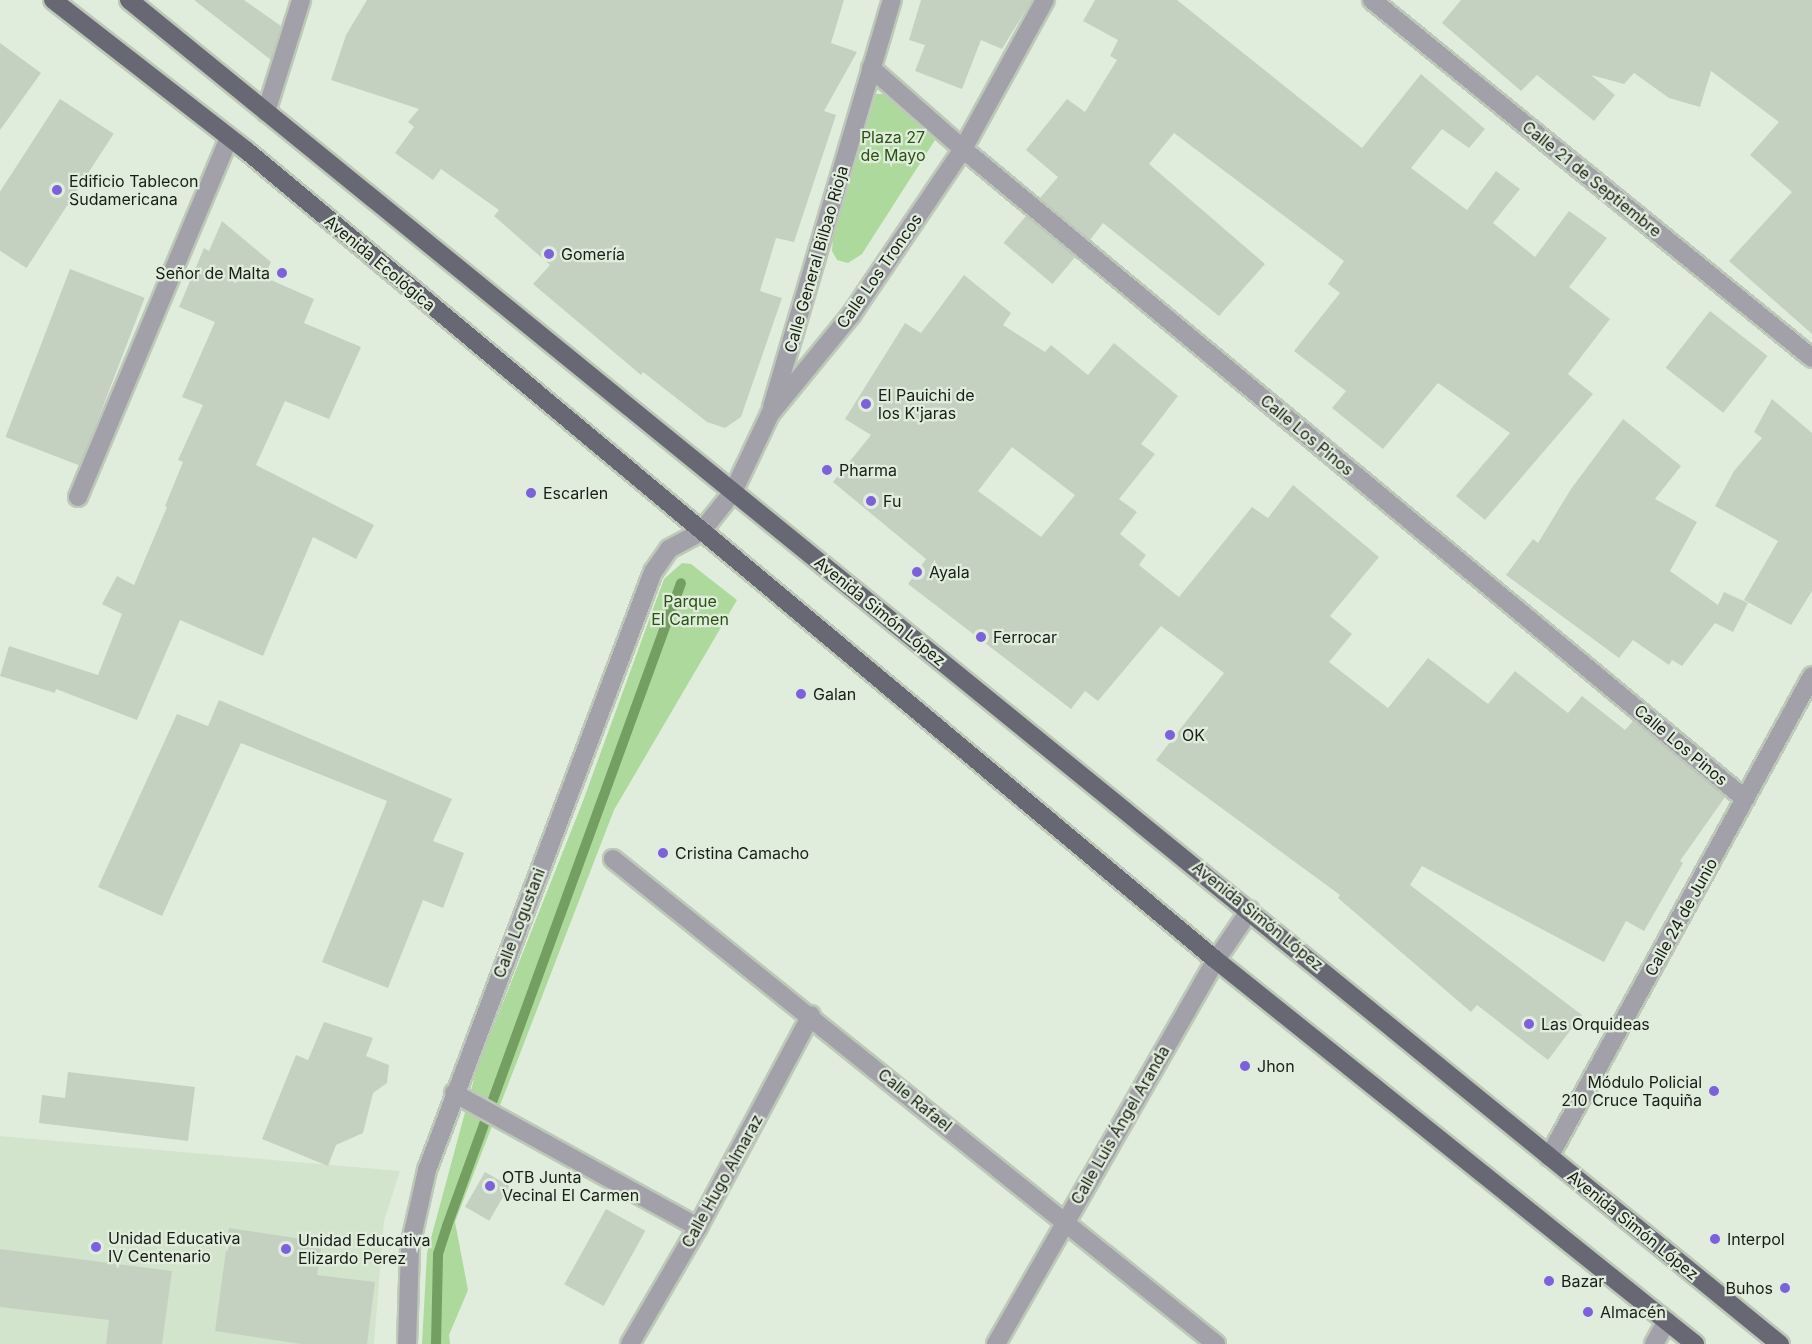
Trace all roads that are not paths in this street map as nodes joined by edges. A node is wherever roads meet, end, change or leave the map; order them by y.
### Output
1 (53, 0) edge
2 (129, 0) edge
3 (301, 0) edge
4 (892, 0) edge
5 (1046, 0) edge
6 (1372, 0) edge
7 (871, 68) junction
8 (266, 112) junction
9 (230, 138) junction
10 (963, 149) junction
11 (1812, 358) edge
12 (770, 414) junction
13 (733, 492) junction
14 (78, 497) dead end
15 (701, 532) junction
16 (1812, 676) edge
17 (1746, 799) junction
18 (612, 859) dead end
19 (1250, 910) junction
20 (1216, 960) junction
21 (811, 1015) junction
22 (454, 1093) junction
23 (1549, 1157) junction
24 (1064, 1222) junction
25 (698, 1227) junction
26 (1667, 1321) junction
27 (407, 1344) edge
28 (630, 1344) edge
29 (996, 1344) edge
30 (1216, 1344) edge
31 (1654, 1344) edge
32 (1695, 1344) edge
33 (1780, 1344) edge

1 - 9 main road, Avenida Ecológica
2 - 8 main road
3 - 8 street
4 - 7 street, Calle General Bilbao Rioja
5 - 10 street, Calle Los Troncos
6 - 11 street, Calle 21 de Septiembre
7 - 10 street, Calle Los Pinos
7 - 12 street, Calle General Bilbao Rioja
8 - 13 main road
9 - 14 street
9 - 15 main road, Avenida Ecológica
10 - 12 street, Calle Los Troncos
10 - 17 street, Calle Los Pinos
12 - 13 street, Calle Los Troncos
13 - 15 street, Calle Los Troncos
13 - 19 main road, Avenida Simón López
15 - 20 main road
15 - 22 street, Calle Logustani
16 - 17 street, Calle 24 de Junio
17 - 23 street, Calle 24 de Junio
18 - 21 street, Calle Rafael
19 - 20 street, Calle Luis Ángel Aranda
19 - 23 main road, Avenida Simón López
20 - 24 street, Calle Luis Ángel Aranda
20 - 26 main road
21 - 24 street, Calle Rafael
21 - 25 street, Calle Hugo Almaraz
22 - 25 street
22 - 27 street, Calle Logustani
23 - 33 main road, Avenida Simón López
24 - 29 street, Calle Luis Ángel Aranda
24 - 30 street, Calle Rafael
25 - 28 street, Calle Hugo Almaraz
26 - 31 street
26 - 32 main road

